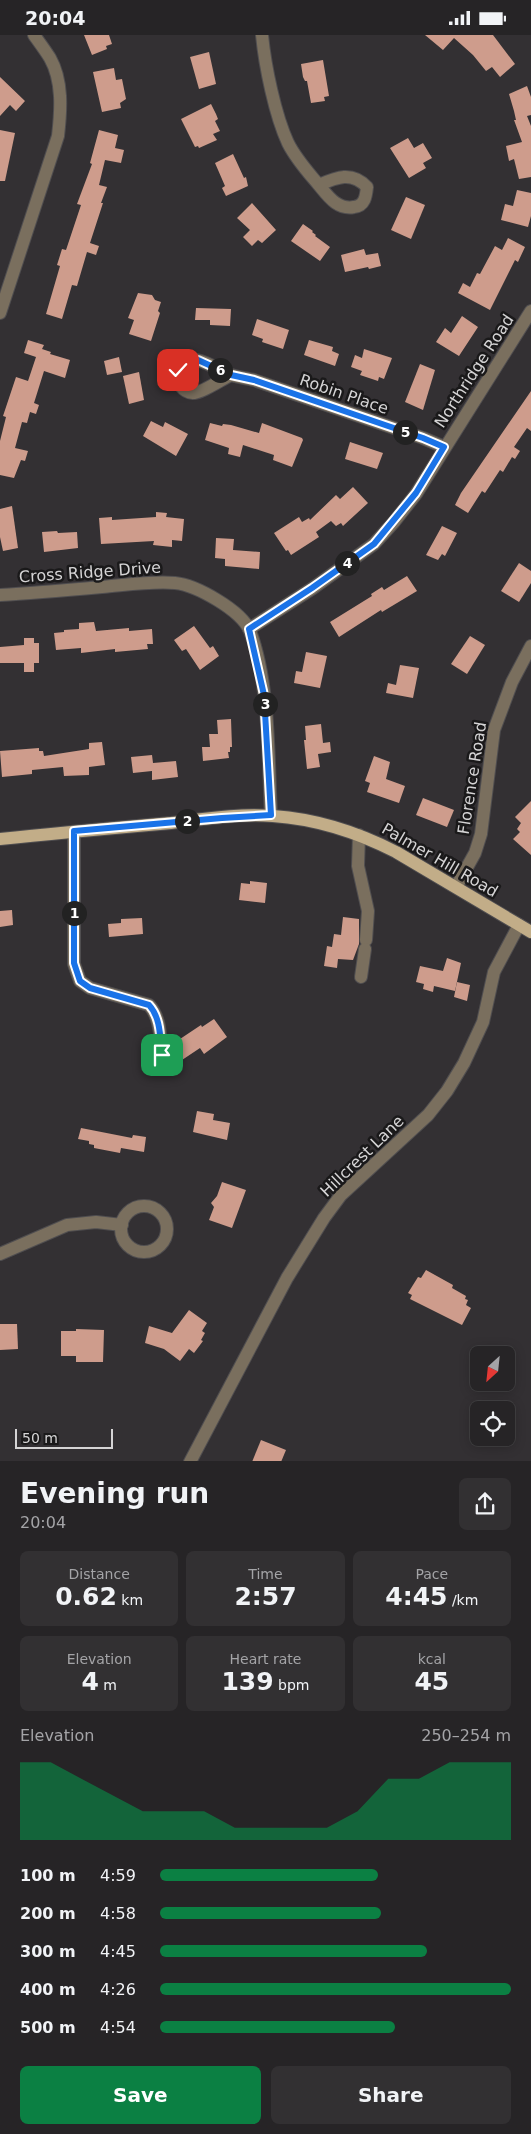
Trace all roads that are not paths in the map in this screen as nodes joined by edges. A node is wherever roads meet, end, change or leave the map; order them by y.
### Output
1 (34, 35) edge
2 (262, 35) edge
3 (319, 185) dead end
4 (531, 311) edge
5 (0, 313) edge
6 (231, 375) dead end
7 (444, 447) junction
8 (0, 595) edge
9 (249, 629) junction
10 (531, 646) edge
11 (271, 815) junction
12 (74, 831) junction
13 (359, 835) junction
14 (0, 839) edge
15 (456, 887) junction
16 (519, 925) junction
17 (531, 933) edge
18 (361, 977) dead end
19 (162, 1055) dead end
20 (122, 1225) dead end
21 (0, 1253) edge
22 (190, 1461) edge

1 - 5 street
2 - 3 street
4 - 7 street, Northridge Road
6 - 7 street, Robin Place
7 - 9 street, Northridge Road
8 - 9 street, Cross Ridge Drive
9 - 11 street
10 - 15 street, Florence Road
11 - 12 main road, Palmer Hill Road
11 - 13 main road, Palmer Hill Road
12 - 14 main road, Palmer Hill Road
12 - 19 street
13 - 15 main road, Palmer Hill Road
13 - 18 street
15 - 16 main road, Palmer Hill Road
16 - 17 main road, Palmer Hill Road
16 - 22 street, Hillcrest Lane
20 - 21 street

